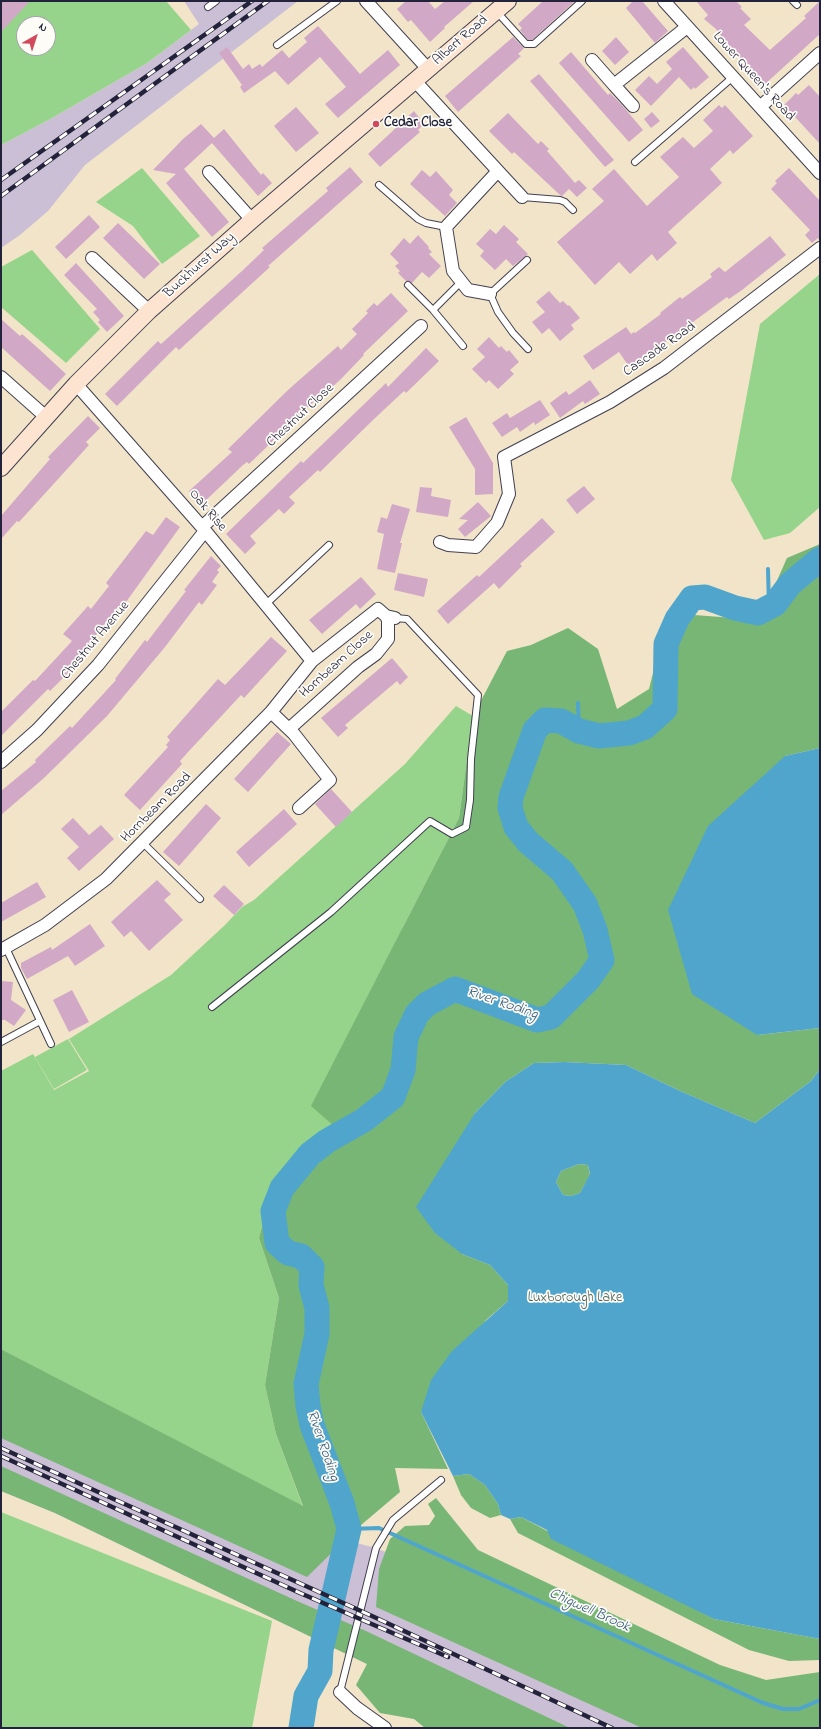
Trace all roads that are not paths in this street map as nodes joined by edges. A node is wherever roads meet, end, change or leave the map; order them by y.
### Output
1 (216, 1) edge
2 (337, 1) edge
3 (366, 1) edge
4 (582, 1) edge
5 (664, 1) edge
6 (502, 6) edge
7 (208, 7) dead end
8 (687, 27) junction
9 (277, 45) dead end
10 (820, 53) edge
11 (592, 60) dead end
12 (428, 69) junction
13 (733, 77) junction
14 (415, 81) junction
15 (614, 84) junction
16 (633, 106) dead end
17 (760, 107) junction
18 (635, 162) dead end
19 (498, 171) junction
20 (209, 172) dead end
21 (820, 173) edge
22 (379, 185) dead end
23 (522, 197) joint
24 (573, 210) dead end
25 (252, 220) junction
26 (446, 227) junction
27 (820, 248) edge
28 (92, 258) dead end
29 (527, 260) dead end
30 (461, 282) junction
31 (408, 285) dead end
32 (490, 294) junction
33 (433, 310) junction
34 (149, 311) junction
35 (421, 326) dead end
36 (463, 346) dead end
37 (528, 349) dead end
38 (1, 377) edge
39 (76, 384) junction
40 (46, 417) junction
41 (1, 468) edge
42 (203, 529) junction
43 (440, 542) dead end
44 (329, 545) dead end
45 (265, 605) junction
46 (391, 617) junction
47 (312, 661) junction
48 (271, 712) junction
49 (289, 729) junction
50 (1, 762) edge
51 (299, 808) dead end
52 (143, 843) junction
53 (200, 899) dead end
54 (3, 949) edge
55 (212, 1008) dead end
56 (40, 1021) junction
57 (1, 1042) edge
58 (51, 1044) dead end
59 (441, 1480) dead end
60 (340, 1692) joint
61 (385, 1728) edge

1 - 7 lane
2 - 9 lane
3 - 12 street
4 - 6 lane
5 - 8 street, Lower Queen's Road
6 - 12 street, Albert Road
8 - 13 street, Lower Queen's Road
8 - 15 street
10 - 17 street
11 - 15 street
12 - 14 street, Albert Road
13 - 17 street, Lower Queen's Road
13 - 18 lane
14 - 19 street
14 - 25 street, Buckhurst Way
15 - 16 street
17 - 21 street, Lower Queen's Road
19 - 23 street
19 - 26 street
20 - 25 street
22 - 26 lane
23 - 24 lane
25 - 34 street, Buckhurst Way
26 - 30 street
27 - 43 street, Cascade Road
28 - 34 street
29 - 32 lane
30 - 32 street
30 - 33 lane
31 - 33 lane
32 - 37 lane
33 - 36 lane
34 - 39 street, Buckhurst Way
35 - 42 street, Chestnut Close
38 - 40 street
39 - 40 street, Buckhurst Way
39 - 42 street, Oak Rise
40 - 41 street, Buckhurst Way
42 - 45 street, Oak Rise
42 - 50 street, Chestnut Avenue
44 - 45 lane
45 - 47 street, Oak Rise
46 - 47 street, Hornbeam Close
46 - 49 street, Hornbeam Close
46 - 55 lane
47 - 48 street, Hornbeam Road
48 - 49 street
48 - 52 street, Hornbeam Road
49 - 51 street
52 - 53 lane
52 - 54 street, Hornbeam Road
54 - 56 lane
56 - 57 lane
56 - 58 lane
59 - 60 lane
60 - 61 street

